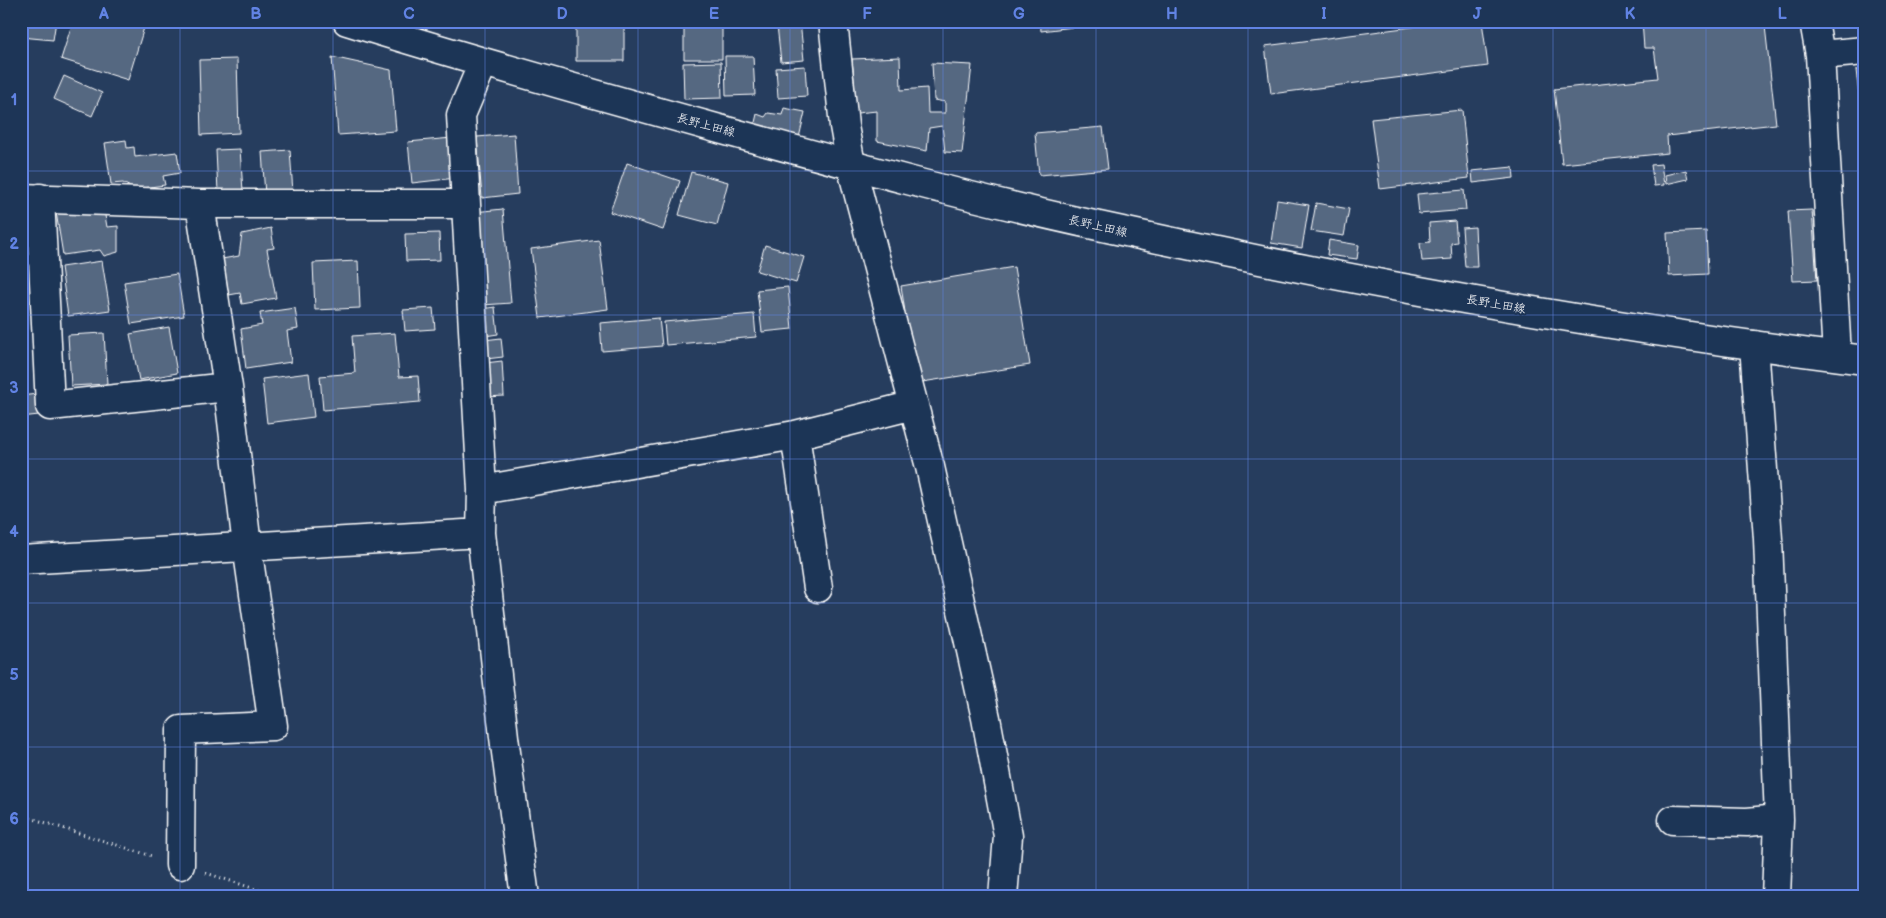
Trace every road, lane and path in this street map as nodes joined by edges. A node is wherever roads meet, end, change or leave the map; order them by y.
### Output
1 (347, 21) edge
2 (833, 21) edge
3 (1814, 21) edge
4 (1865, 52) edge
5 (1820, 55) junction
6 (483, 63) junction
7 (851, 165) junction
8 (31, 198) edge
9 (200, 204) junction
10 (466, 204) junction
11 (1754, 345) junction
12 (1837, 356) junction
13 (1865, 360) edge
14 (228, 386) junction
15 (914, 405) junction
16 (795, 435) junction
17 (482, 490) junction
18 (481, 533) junction
19 (247, 546) junction
20 (21, 560) edge
21 (818, 588) dead end
22 (1779, 819) junction
23 (1673, 820) dead end
24 (180, 865) dead end
25 (525, 897) edge
26 (1003, 897) edge
27 (1776, 897) edge

1 - 6 street, 長野上田線
2 - 7 street
3 - 5 street
4 - 5 street
5 - 12 street
6 - 7 street, 長野上田線
6 - 10 street
7 - 11 street, 長野上田線
7 - 15 street
8 - 9 street
8 - 14 street
9 - 10 street
9 - 14 street
10 - 17 street
11 - 12 street, 長野上田線
11 - 22 street
12 - 13 street, 長野上田線
14 - 19 street
15 - 16 street
15 - 26 street
16 - 17 street
16 - 21 street
17 - 18 street
18 - 19 street
18 - 25 street
19 - 20 street
19 - 24 street
22 - 23 street
22 - 27 street

